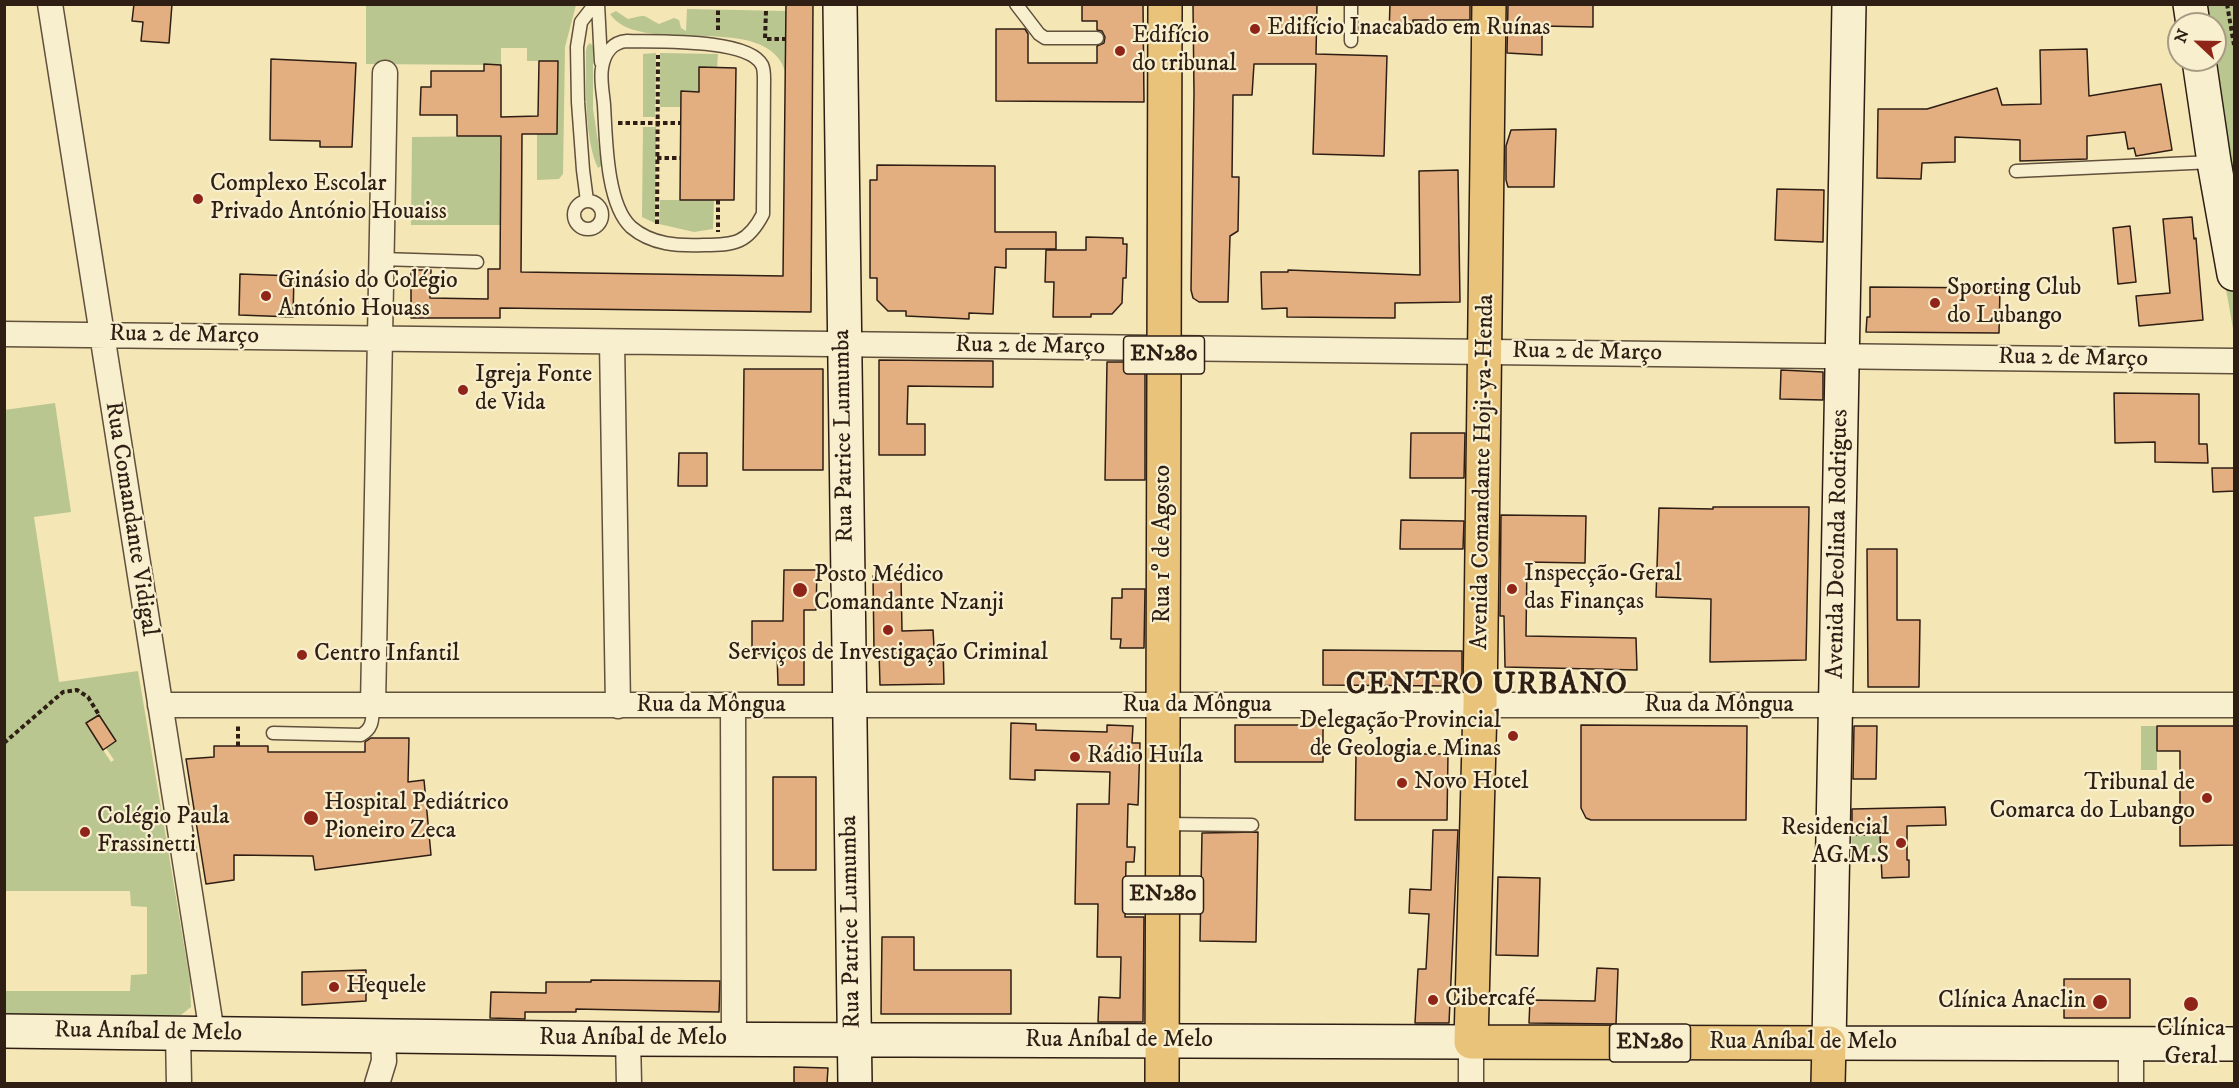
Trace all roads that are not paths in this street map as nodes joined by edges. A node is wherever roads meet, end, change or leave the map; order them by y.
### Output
1 (50, 4) edge
2 (596, 4) edge
3 (840, 4) edge
4 (1016, 4) edge
5 (1165, 4) edge
6 (1351, 4) edge
7 (1489, 4) edge
8 (1850, 4) edge
9 (1097, 38) dead end
10 (1352, 41) dead end
11 (601, 69) junction
12 (2201, 72) edge
13 (385, 73) dead end
14 (2214, 162) junction
15 (2016, 171) dead end
16 (587, 201) dead end
17 (381, 260) junction
18 (477, 261) dead end
19 (2235, 274) edge
20 (4, 334) edge
21 (101, 335) junction
22 (379, 338) junction
23 (612, 342) junction
24 (844, 345) junction
25 (1164, 348) junction
26 (1486, 352) junction
27 (1843, 356) junction
28 (2235, 361) edge
29 (159, 705) junction
30 (2235, 705) edge
31 (373, 706) junction
32 (618, 706) junction
33 (733, 706) junction
34 (849, 706) junction
35 (1163, 706) junction
36 (1480, 706) junction
37 (1836, 706) junction
38 (273, 733) dead end
39 (1158, 816) junction
40 (1252, 825) dead end
41 (4, 1031) edge
42 (178, 1033) junction
43 (212, 1033) junction
44 (383, 1037) junction
45 (628, 1039) junction
46 (734, 1039) junction
47 (854, 1041) junction
48 (1162, 1041) junction
49 (1471, 1042) junction
50 (1829, 1043) junction
51 (2131, 1044) junction
52 (2235, 1044) edge
53 (179, 1083) edge
54 (377, 1083) edge
55 (629, 1083) edge
56 (855, 1083) edge
57 (1162, 1083) edge
58 (1471, 1083) edge
59 (1828, 1083) edge
60 (2131, 1083) edge

1 - 21 street, Rua Comandante Vidigal
2 - 11 lane
2 - 16 lane
3 - 24 street, Rua Patrice Lumumba
4 - 9 lane
5 - 25 main road, Rua 1º de Agosto / EN280
6 - 10 lane
7 - 26 main road, Avenida Comandante Hoji-ya-Henda
8 - 27 street, Avenida Deolinda Rodrigues
11 - 11 lane
12 - 14 street
13 - 17 street
14 - 15 lane
14 - 19 street
17 - 18 lane
17 - 22 street
20 - 21 street, Rua 2 de Março
21 - 22 street, Rua 2 de Março
21 - 29 street, Rua Comandante Vidigal
22 - 23 street, Rua 2 de Março
22 - 31 street
23 - 24 street, Rua 2 de Março
23 - 32 street
24 - 25 street, Rua 2 de Março
24 - 34 street, Rua Patrice Lumumba
25 - 26 street, Rua 2 de Março
25 - 35 main road, Rua 1º de Agosto / EN280
26 - 27 street, Rua 2 de Março
26 - 36 main road, Avenida Comandante Hoji-ya-Henda
27 - 28 street, Rua 2 de Março
27 - 37 street, Avenida Deolinda Rodrigues
29 - 31 street, Rua da Môngua
29 - 43 street, Rua Comandante Vidigal
30 - 37 street, Rua da Môngua
31 - 32 street, Rua da Môngua
31 - 38 lane
32 - 33 street, Rua da Môngua
33 - 34 street, Rua da Môngua
33 - 46 street
34 - 35 street, Rua da Môngua
34 - 47 street, Rua Patrice Lumumba
35 - 36 street, Rua da Môngua
35 - 39 main road, Rua 1º de Agosto / EN280
36 - 37 street, Rua da Môngua
36 - 49 main road, Avenida Comandante Hoji-ya-Henda
37 - 50 street, Avenida Deolinda Rodrigues
39 - 40 lane
39 - 48 main road, Rua 1º de Agosto / EN280
41 - 42 street, Rua Aníbal de Melo
42 - 43 street, Rua Aníbal de Melo
42 - 53 street
43 - 44 street, Rua Aníbal de Melo
44 - 45 street, Rua Aníbal de Melo
44 - 54 street
45 - 46 street, Rua Aníbal de Melo
45 - 55 street
46 - 47 street, Rua Aníbal de Melo
47 - 48 street, Rua Aníbal de Melo
47 - 56 street, Rua Patrice Lumumba
48 - 49 street, Rua Aníbal de Melo
48 - 57 main road, Rua 1º de Agosto / EN280
49 - 50 main road, Rua Aníbal de Melo / EN280
49 - 58 street, Avenida Comandante Hoji-ya-Henda
50 - 51 street, Rua Aníbal de Melo
50 - 59 main road, Avenida Deolinda Rodrigues
51 - 52 street, Rua Aníbal de Melo
51 - 60 street

